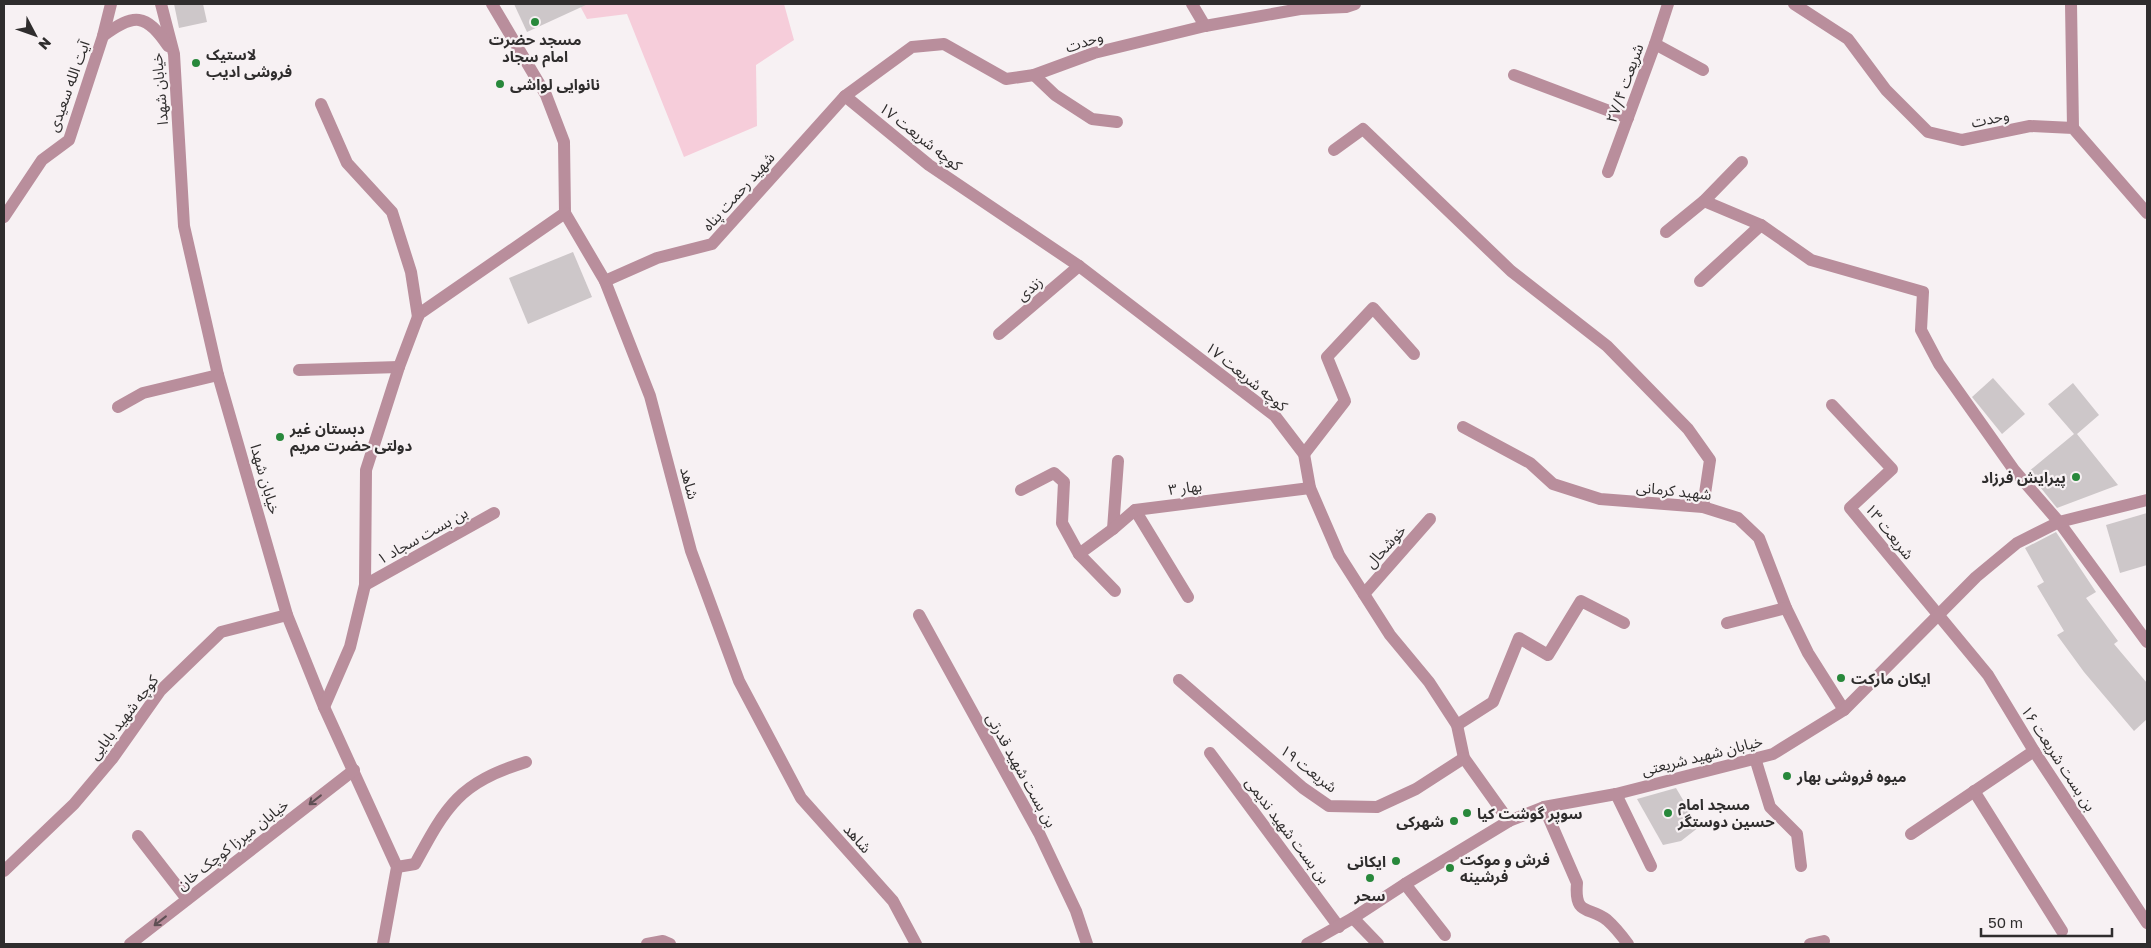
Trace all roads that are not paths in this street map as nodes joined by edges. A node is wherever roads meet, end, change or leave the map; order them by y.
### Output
1 (111, 4) edge
2 (161, 4) edge
3 (492, 4) edge
4 (1192, 4) edge
5 (1355, 4) edge
6 (1668, 4) edge
7 (1794, 4) edge
8 (2071, 4) edge
9 (1205, 26) junction
10 (103, 36) junction
11 (1656, 44) junction
12 (174, 54) junction
13 (1703, 70) dead end
14 (1034, 75) junction
15 (1514, 75) dead end
16 (845, 96) junction
17 (321, 104) dead end
18 (1628, 118) junction
19 (1117, 122) dead end
20 (2073, 128) junction
21 (1334, 150) dead end
22 (1742, 162) dead end
23 (1608, 172) dead end
24 (1704, 201) junction
25 (565, 212) junction
26 (2147, 213) edge
27 (4, 217) edge
28 (1761, 225) junction
29 (1666, 232) dead end
30 (1079, 266) junction
31 (1700, 281) dead end
32 (605, 282) junction
33 (418, 317) junction
34 (999, 334) dead end
35 (1414, 354) dead end
36 (399, 367) junction
37 (299, 370) dead end
38 (218, 375) junction
39 (1832, 405) dead end
40 (118, 407) dead end
41 (1463, 427) dead end
42 (1304, 454) junction
43 (1118, 461) dead end
44 (1310, 488) junction
45 (1022, 490) dead end
46 (2147, 500) edge
47 (1704, 506) junction
48 (1135, 510) junction
49 (494, 513) dead end
50 (1430, 519) dead end
51 (2059, 522) junction
52 (1113, 529) junction
53 (1079, 554) junction
54 (365, 585) junction
55 (1115, 591) dead end
56 (1364, 594) junction
57 (1188, 598) dead end
58 (1786, 608) junction
59 (287, 615) junction
60 (919, 615) dead end
61 (1938, 616) junction
62 (1624, 623) dead end
63 (1727, 623) dead end
64 (2147, 642) edge
65 (1179, 680) dead end
66 (324, 708) junction
67 (1844, 710) junction
68 (1457, 725) junction
69 (2034, 751) junction
70 (1210, 753) dead end
71 (1464, 758) junction
72 (1755, 758) junction
73 (526, 762) dead end
74 (354, 770) junction
75 (1974, 791) junction
76 (1616, 794) junction
77 (1544, 807) junction
78 (1508, 821) junction
79 (1911, 834) dead end
80 (138, 836) dead end
81 (1651, 866) dead end
82 (1801, 866) dead end
83 (396, 868) junction
84 (4, 871) edge
85 (1404, 884) junction
86 (187, 899) junction
87 (2143, 907) edge
88 (1353, 918) junction
89 (2147, 923) edge
90 (1339, 927) junction
91 (2062, 931) dead end
92 (1445, 935) dead end
93 (1824, 941) dead end
94 (130, 944) edge
95 (384, 944) edge
96 (646, 944) edge
97 (670, 944) edge
98 (916, 944) edge
99 (1087, 944) edge
100 (1307, 944) edge
101 (1378, 944) edge
102 (1628, 944) edge
103 (1810, 944) edge

1 - 10 street, آیت الله سعیدی
2 - 12 street, خیابان شهدا
3 - 25 street, شاهد
4 - 9 street
5 - 9 street, وحدت
6 - 11 street, شریعت ۲۷/۴
7 - 20 street, وحدت
8 - 20 street
9 - 14 street, وحدت
10 - 12 street
10 - 27 street, آیت الله سعیدی
11 - 13 street
11 - 18 street, شریعت ۲۷/۴
12 - 38 street, خیابان شهدا
14 - 16 street, وحدت
14 - 19 street
15 - 18 street
16 - 30 street, کوچه شریعت ۱۷
16 - 32 street, شهید رحمت پناه
17 - 33 street
18 - 23 street, شریعت ۲۷/۴
20 - 26 street
21 - 47 street
22 - 24 street
24 - 28 street
24 - 29 street
25 - 32 street, شاهد
25 - 33 street
28 - 31 street
28 - 51 street
30 - 34 street, زندی
30 - 42 street, کوچه شریعت ۱۷
32 - 98 street, شاهد
33 - 36 street
35 - 42 street
36 - 37 street
36 - 54 street
38 - 40 street
38 - 59 street, خیابان شهدا
39 - 61 street, شریعت ۱۳
41 - 47 street, شهید کرمانی
42 - 44 street, کوچه شریعت ۱۷
43 - 52 street
44 - 48 street, بهار ۳
44 - 56 street, کوچه شریعت ۱۷
45 - 53 street
46 - 51 street, خیابان شهید شریعتی
47 - 58 street, شهید کرمانی
48 - 52 street
48 - 57 street
49 - 54 street, بن بست سجاد ۱
50 - 56 street, خوشحال
51 - 61 street, خیابان شهید شریعتی
51 - 64 street
52 - 53 street
53 - 55 street
54 - 66 street
56 - 68 street, کوچه شریعت ۱۷
58 - 63 street
58 - 67 street, شهید کرمانی
59 - 66 street, خیابان شهدا
59 - 84 street, کوچه شهید بابایی
60 - 99 street, بن بست شهید قدرتی
61 - 67 street, خیابان شهید شریعتی
61 - 69 street, بن بست شریعت ۱۶
62 - 68 street
65 - 71 street, شریعت ۱۹
66 - 74 street, خیابان شهدا
67 - 72 street, خیابان شهید شریعتی
68 - 71 street, کوچه شریعت ۱۷
69 - 75 street
69 - 87 street, بن بست شریعت ۱۶
70 - 90 street, بن بست شهید ندیمی
71 - 78 street, کوچه شریعت ۱۷
72 - 76 street, خیابان شهید شریعتی
72 - 82 street
73 - 83 street
74 - 83 street, خیابان شهدا
74 -> 86 street, خیابان میرزا کوچک خان
75 - 79 street
75 - 91 street
76 - 77 street, خیابان شهید شریعتی
76 - 81 street
77 - 78 street, خیابان شهید شریعتی
77 - 102 street
78 - 85 street, خیابان شهید شریعتی
80 - 86 street
83 - 95 street
85 - 88 street, خیابان شهید شریعتی
85 - 92 street
86 -> 94 street, خیابان میرزا کوچک خان
87 - 89 street, بن بست شریعت ۱۶
88 - 90 street, خیابان شهید شریعتی
88 - 101 street
90 - 100 street, خیابان شهید شریعتی
93 - 103 street
96 - 97 street

